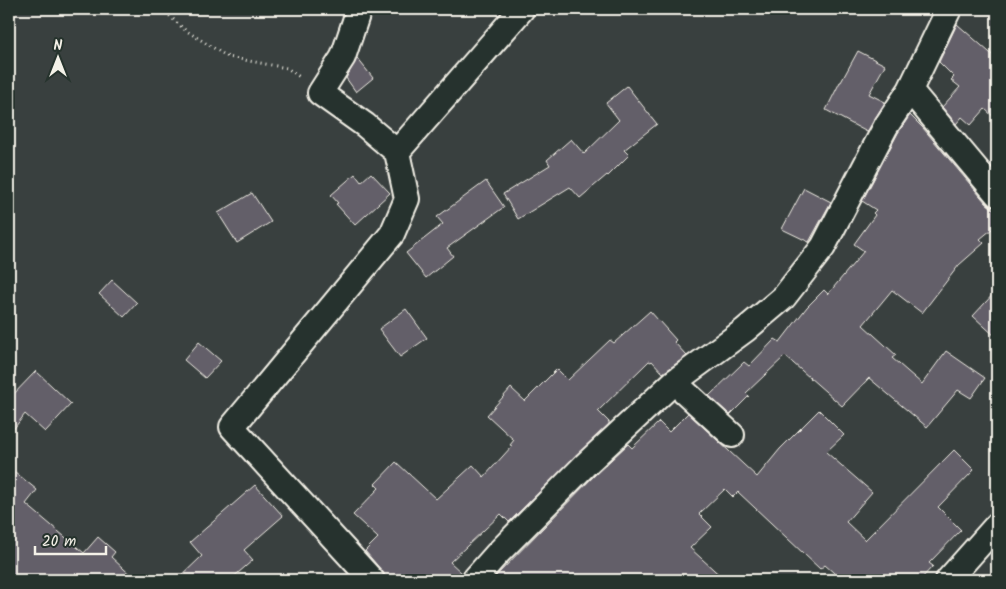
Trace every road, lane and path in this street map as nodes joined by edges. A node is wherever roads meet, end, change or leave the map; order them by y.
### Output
1 (162, 9) edge
2 (359, 9) edge
3 (522, 9) edge
4 (949, 9) edge
5 (910, 90) junction
6 (320, 93) junction
7 (397, 152) junction
8 (997, 194) edge
9 (674, 382) junction
10 (732, 434) dead end
11 (997, 526) edge
12 (372, 580) edge
13 (474, 580) edge
14 (948, 580) edge

1 - 6 path
2 - 6 street
3 - 7 street
4 - 5 street
5 - 8 street
5 - 9 street
6 - 7 street
7 - 12 street
9 - 10 street
9 - 13 street
11 - 14 street

